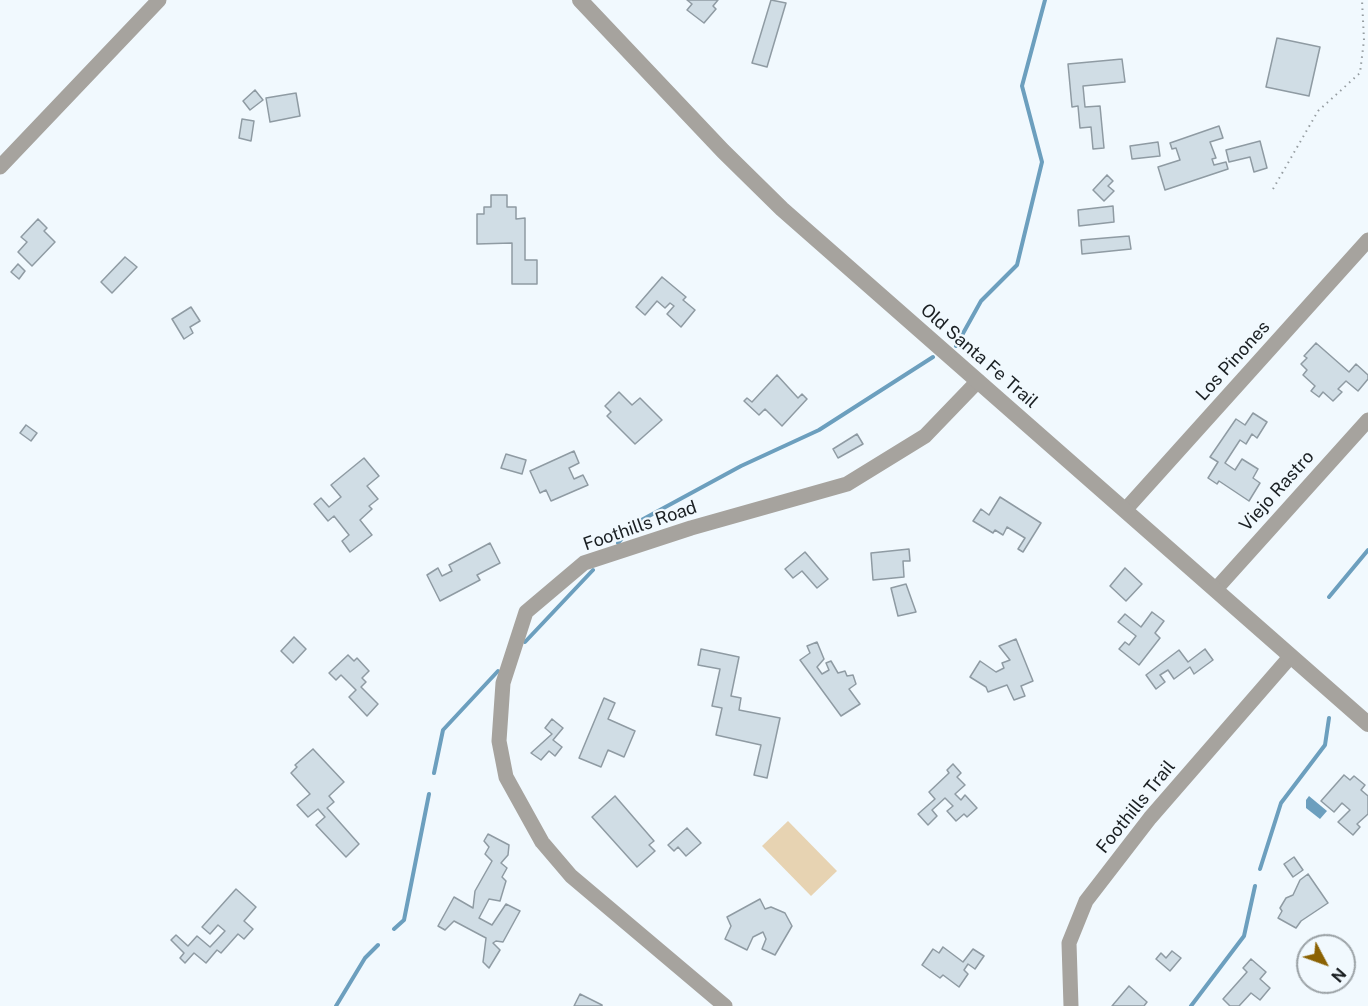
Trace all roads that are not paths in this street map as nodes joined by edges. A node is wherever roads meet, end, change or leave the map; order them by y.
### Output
1 (159, 0) edge
2 (580, 0) edge
3 (0, 167) edge
4 (1368, 240) edge
5 (978, 381) junction
6 (1368, 420) edge
7 (1126, 509) junction
8 (1216, 589) junction
9 (1290, 657) junction
10 (1368, 724) edge
11 (725, 1006) edge
12 (1071, 1006) edge

1 - 3 street
2 - 5 street, Old Santa Fe Trail
4 - 7 street, Los Pinones
5 - 7 street, Old Santa Fe Trail
5 - 11 street, Foothills Road
6 - 8 street, Viejo Rastro
7 - 8 street, Old Santa Fe Trail
8 - 9 street, Old Santa Fe Trail
9 - 10 street, Old Santa Fe Trail
9 - 12 street, Foothills Trail

